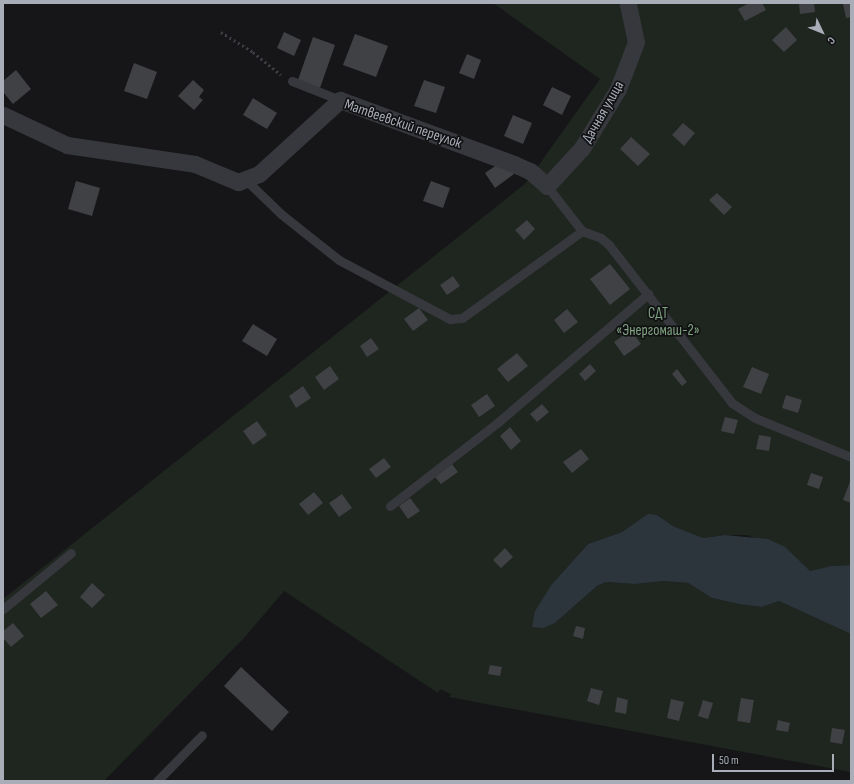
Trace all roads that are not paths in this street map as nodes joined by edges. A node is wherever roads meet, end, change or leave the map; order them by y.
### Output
1 (628, 3) edge
2 (292, 81) road end
3 (340, 100) junction
4 (3, 115) edge
5 (247, 181) junction
6 (548, 186) junction
7 (582, 231) junction
8 (648, 294) junction
9 (851, 457) edge
10 (390, 506) dead end
11 (71, 553) dead end
12 (3, 609) edge
13 (202, 735) dead end
14 (157, 781) edge

1 - 6 street, Дачная улица
2 - 3 lane
3 - 5 street, Матвеевский переулок
3 - 6 street, Матвеевский переулок
4 - 5 street
5 - 7 lane
6 - 7 lane
7 - 8 lane
8 - 9 lane
8 - 10 lane
11 - 12 lane
13 - 14 lane

